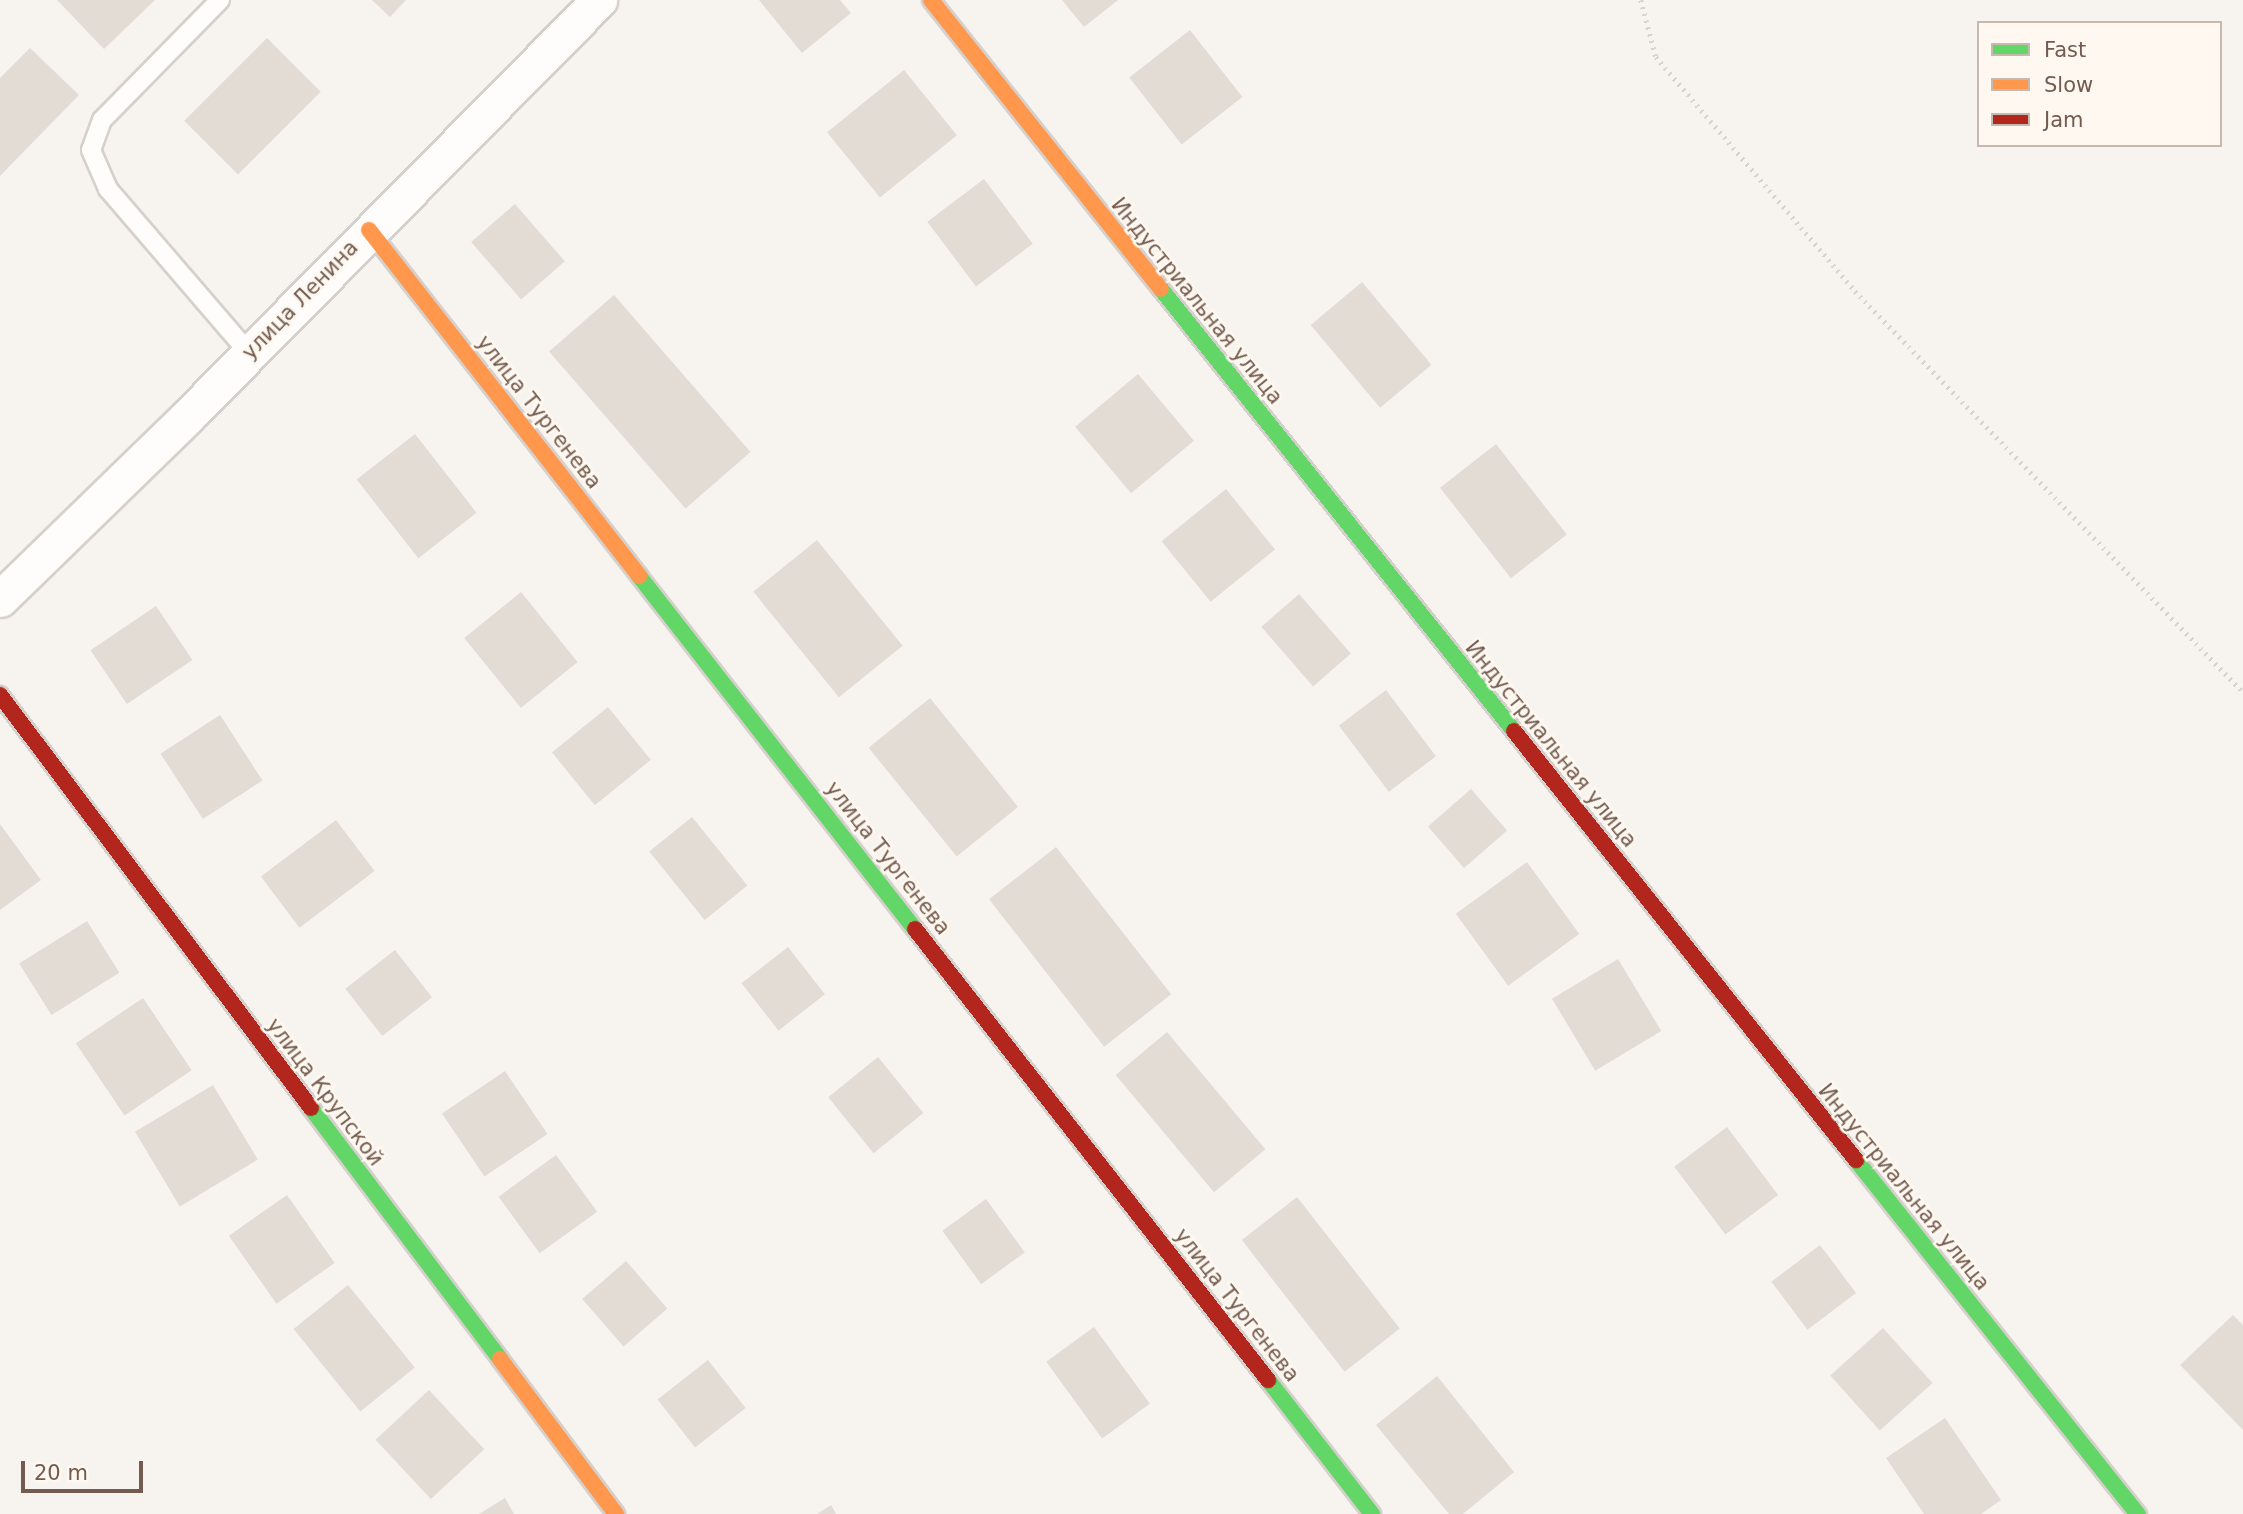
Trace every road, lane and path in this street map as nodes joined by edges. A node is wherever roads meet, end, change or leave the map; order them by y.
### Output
1 (220, 0) edge
2 (599, 0) edge
3 (931, 0) edge
4 (1641, 0) edge
5 (369, 230) junction
6 (249, 353) junction
7 (0, 599) edge
8 (2243, 692) edge
9 (0, 695) edge
10 (616, 1514) edge
11 (1372, 1514) edge
12 (2138, 1514) edge

1 - 6 lane
2 - 5 street, улица Ленина
3 - 12 street, Индустриальная улица
4 - 8 path
5 - 6 street, улица Ленина
5 - 11 street, улица Тургенева
6 - 7 street, улица Ленина
9 - 10 street, улица Крупской

